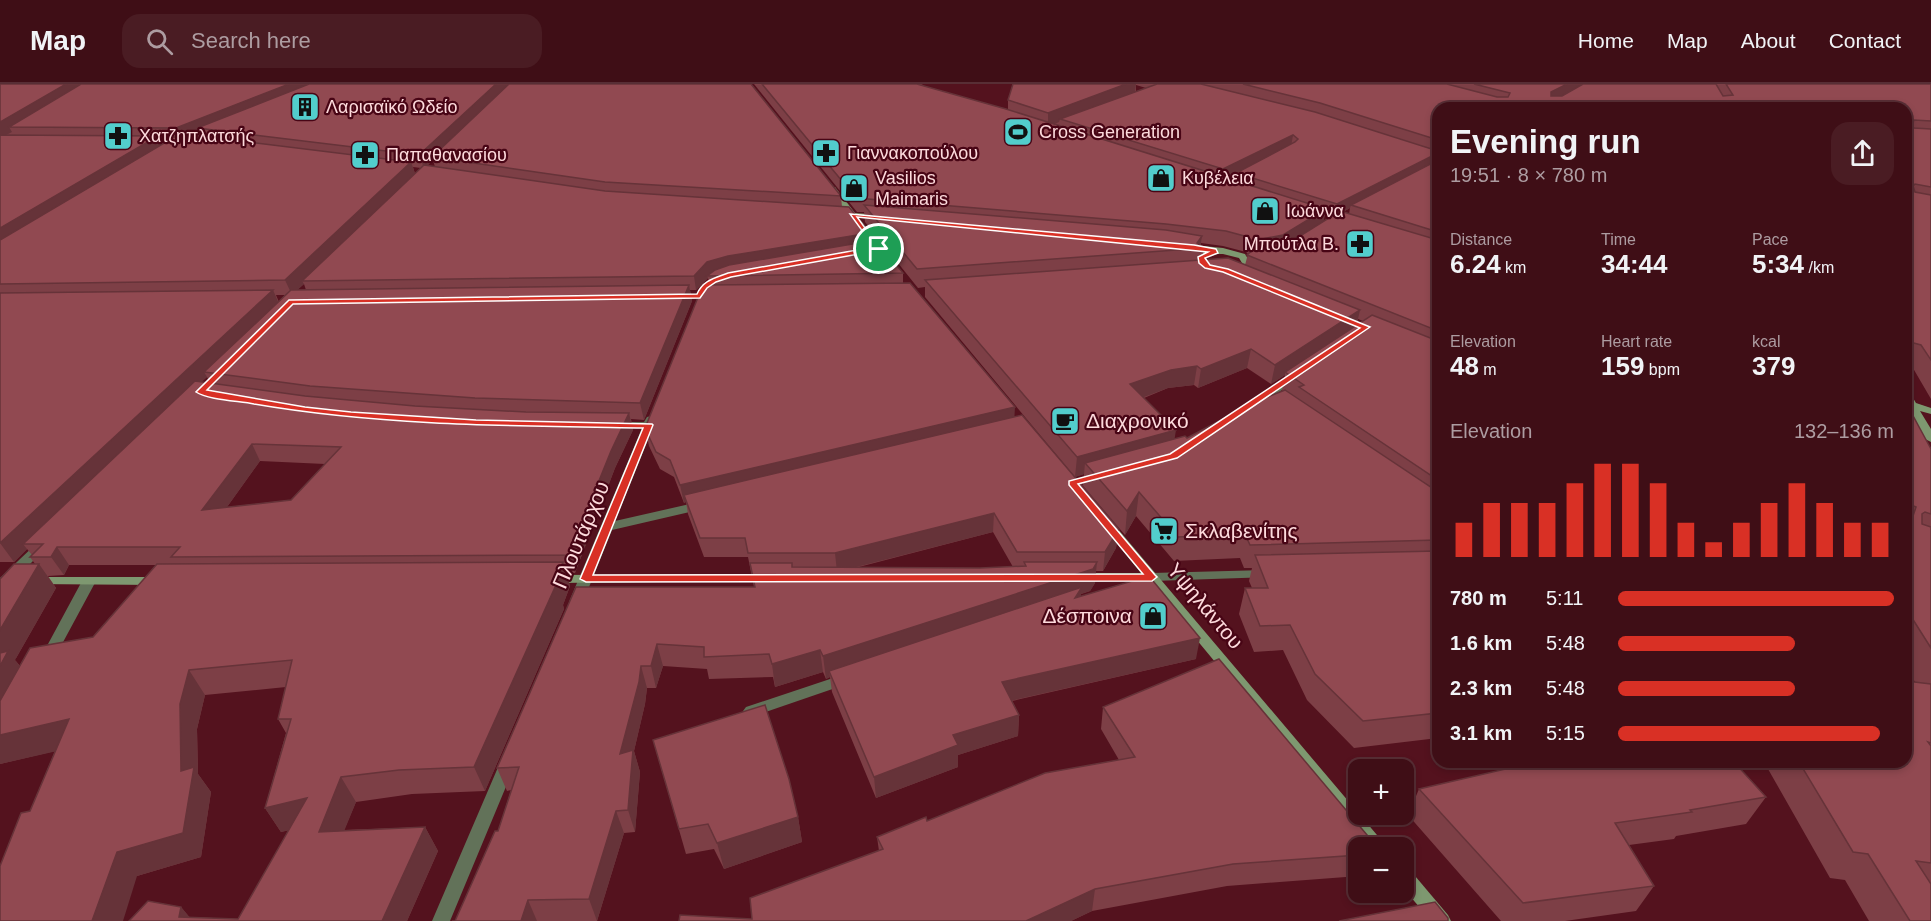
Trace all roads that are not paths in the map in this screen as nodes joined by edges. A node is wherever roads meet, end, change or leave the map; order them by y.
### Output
1 (823, 178) edge
2 (831, 214) edge
3 (852, 215) junction
4 (886, 218) edge
5 (1174, 244) edge
6 (879, 249) junction
7 (867, 251) edge
8 (1216, 251) junction
9 (885, 257) edge
10 (1223, 270) junction
11 (1196, 272) edge
12 (1247, 279) edge
13 (1304, 370) edge
14 (1912, 402) edge
15 (657, 404) edge
16 (1912, 406) edge
17 (1931, 411) edge
18 (1239, 414) edge
19 (607, 425) edge
20 (649, 425) junction
21 (1931, 439) edge
22 (712, 502) edge
23 (1101, 517) edge
24 (608, 527) junction
25 (47, 540) edge
26 (1278, 574) edge
27 (1069, 577) edge
28 (1152, 577) junction
29 (786, 578) edge
30 (538, 579) edge
31 (586, 579) junction
32 (89, 581) junction
33 (172, 581) edge
34 (2, 583) edge
35 (1107, 592) edge
36 (572, 612) edge
37 (39, 673) edge
38 (861, 674) edge
39 (738, 715) edge
40 (511, 755) edge
41 (1371, 837) edge
42 (1414, 888) edge
43 (1430, 907) junction
44 (1408, 911) edge
45 (441, 921) edge
46 (1442, 921) edge

1 - 3 street
2 - 3 street
3 - 4 street
3 - 6 street
5 - 8 street
6 - 7 street
6 - 9 street
8 - 10 street
8 - 10 street
10 - 11 street
10 - 12 street
13 - 18 street
14 - 17 street
15 - 20 street, Πλουτάρχου
16 - 21 street
19 - 20 street
20 - 24 street, Πλουτάρχου
22 - 24 street
23 - 28 street, Υψηλάντου
24 - 31 street, Πλουτάρχου
25 - 34 street
26 - 28 street
27 - 28 street
28 - 35 street
28 - 41 street, Υψηλάντου
29 - 31 street
30 - 31 street
31 - 36 street, Πλουτάρχου
32 - 33 street
32 - 34 street
32 - 37 street
38 - 39 street
40 - 45 street
42 - 43 street
43 - 44 street
43 - 46 street

